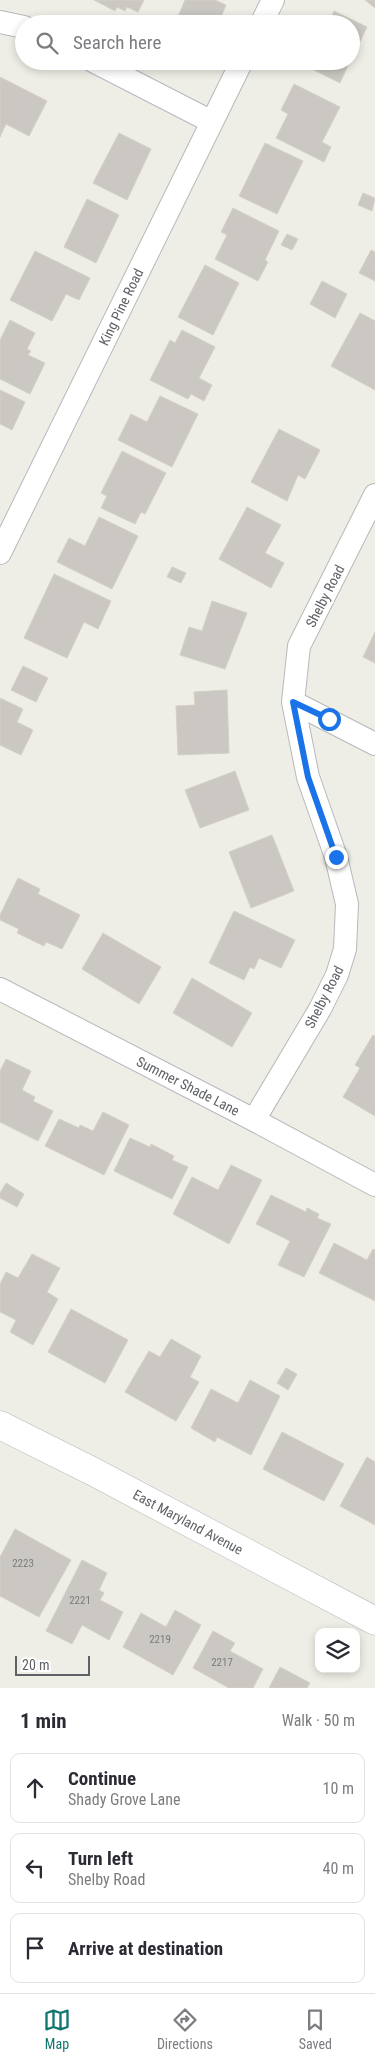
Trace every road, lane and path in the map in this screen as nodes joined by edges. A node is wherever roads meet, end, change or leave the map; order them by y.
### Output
1 (273, 0) edge
2 (266, 15) edge
3 (0, 22) edge
4 (15, 25) edge
5 (111, 70) edge
6 (238, 70) edge
7 (212, 122) junction
8 (375, 496) edge
9 (0, 553) edge
10 (293, 702) junction
11 (375, 744) edge
12 (0, 989) edge
13 (254, 1120) junction
14 (375, 1185) edge
15 (0, 1425) edge
16 (375, 1621) edge

1 - 2 street
3 - 4 street
5 - 7 street
6 - 7 street, King Pine Road
7 - 9 street, King Pine Road
8 - 10 street, Shelby Road
10 - 11 street
10 - 13 street, Shelby Road
12 - 13 street, Summer Shade Lane
13 - 14 street, Summer Shade Lane
15 - 16 street, East Maryland Avenue

